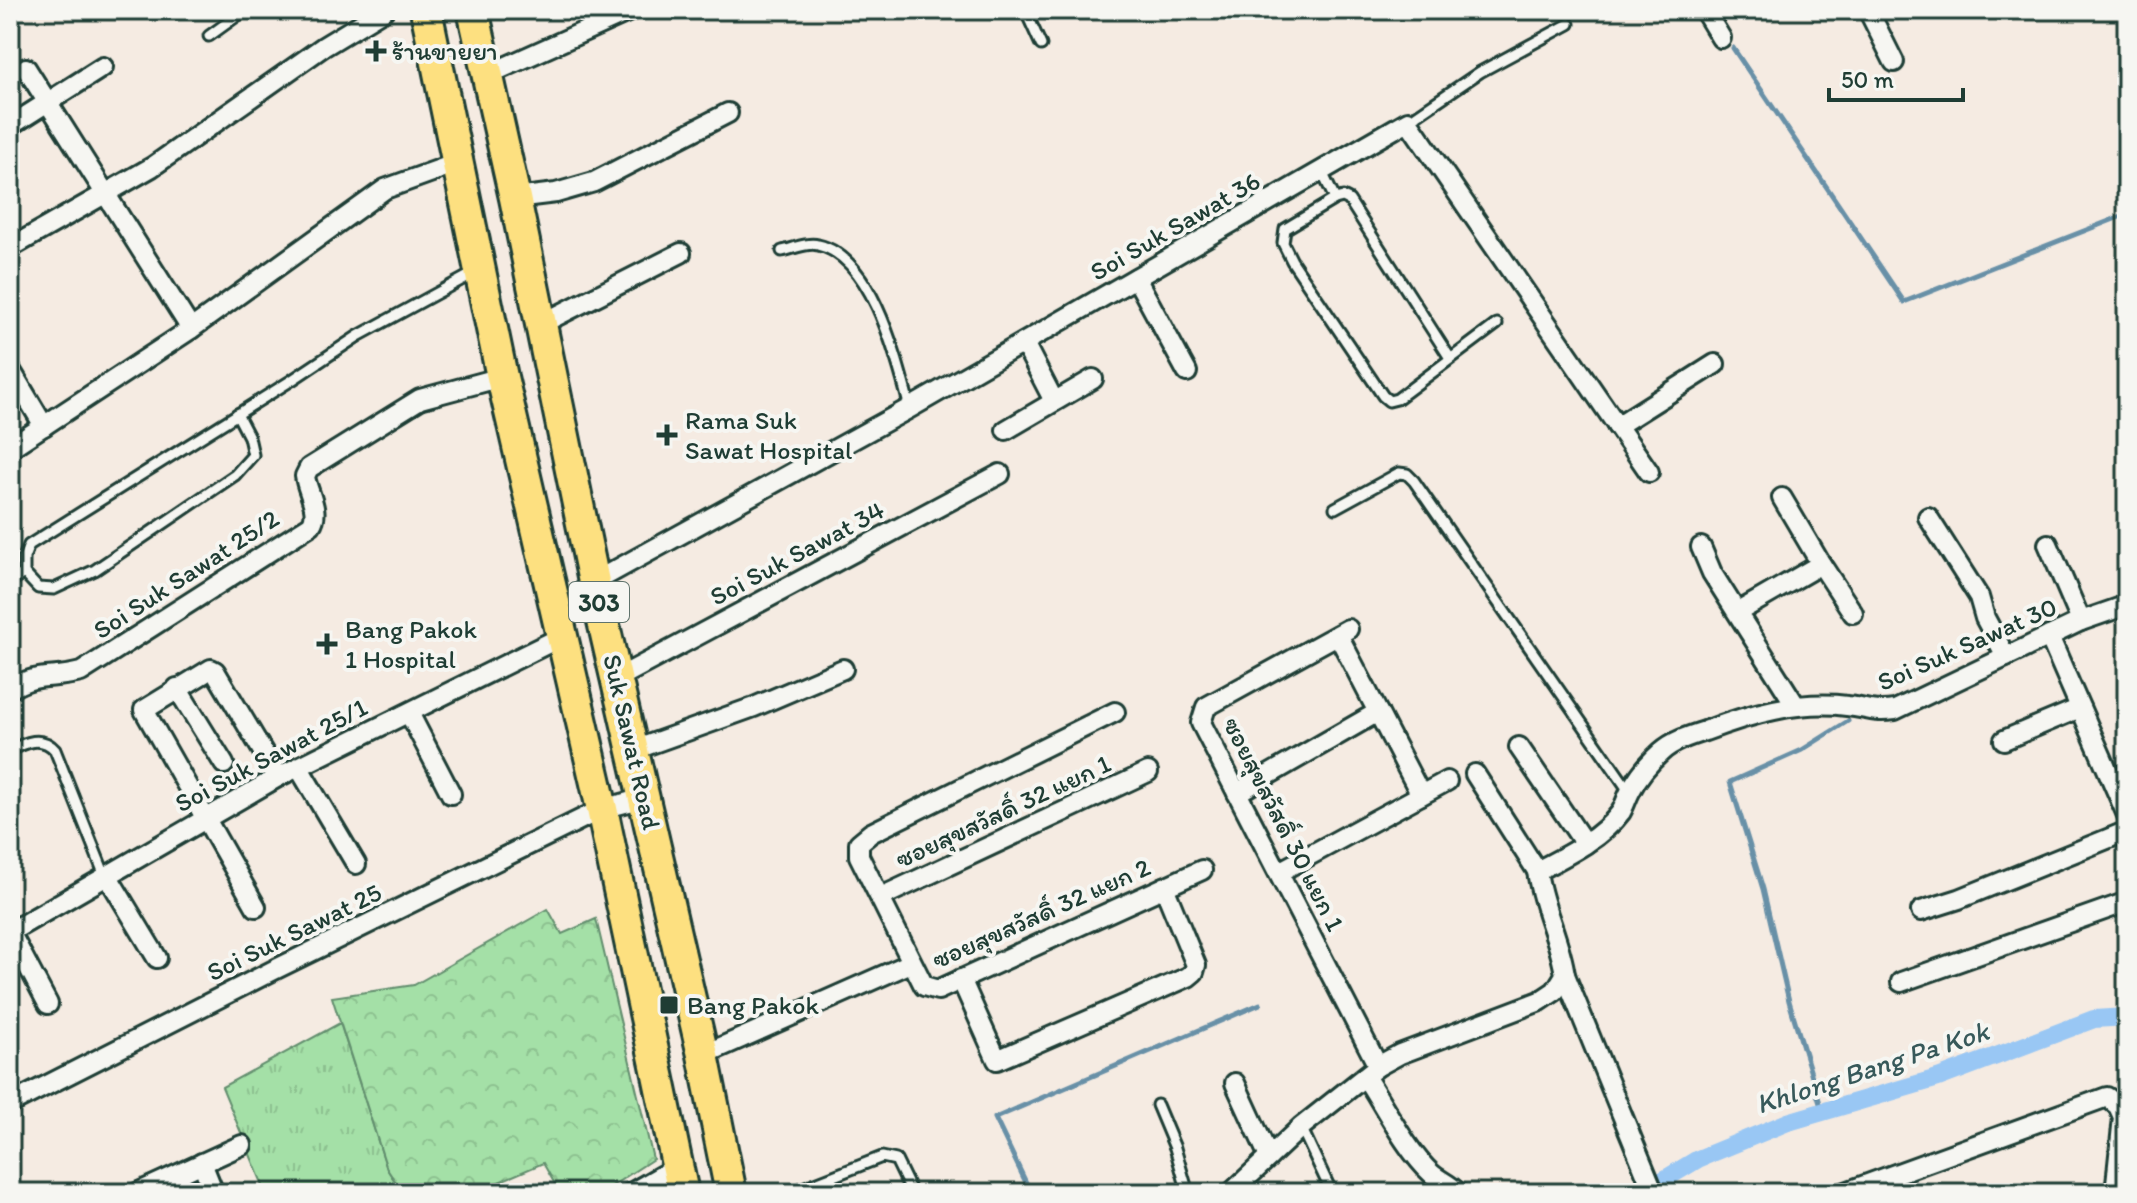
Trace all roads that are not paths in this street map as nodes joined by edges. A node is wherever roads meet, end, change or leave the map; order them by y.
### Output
1 (245, 10) edge
2 (384, 10) edge
3 (426, 10) edge
4 (473, 10) edge
5 (632, 10) edge
6 (1025, 10) edge
7 (1704, 10) edge
8 (1868, 10) edge
9 (1569, 24) dead end
10 (209, 36) dead end
11 (1721, 38) dead end
12 (1041, 45) dead end
13 (1894, 62) dead end
14 (103, 67) dead end
15 (26, 68) dead end
16 (487, 75) junction
17 (47, 105) junction
18 (728, 113) dead end
19 (1408, 121) junction
20 (10, 126) edge
21 (457, 163) junction
22 (1322, 172) junction
23 (107, 194) junction
24 (515, 198) junction
25 (1335, 199) junction
26 (10, 248) edge
27 (782, 251) dead end
28 (681, 253) dead end
29 (480, 269) junction
30 (1136, 278) junction
31 (541, 324) junction
32 (1497, 324) dead end
33 (191, 329) junction
34 (1024, 343) junction
35 (1450, 358) junction
36 (1715, 364) dead end
37 (10, 369) edge
38 (1187, 372) dead end
39 (502, 377) junction
40 (1093, 379) dead end
41 (1054, 401) junction
42 (910, 408) junction
43 (237, 414) junction
44 (44, 426) junction
45 (1617, 426) junction
46 (1006, 430) dead end
47 (10, 448) edge
48 (1649, 472) dead end
49 (1000, 474) dead end
50 (1782, 498) dead end
51 (1335, 508) dead end
52 (1928, 517) dead end
53 (2048, 544) dead end
54 (1701, 547) dead end
55 (1821, 564) junction
56 (24, 573) junction
57 (10, 582) edge
58 (594, 582) junction
59 (2127, 605) edge
60 (1738, 612) junction
61 (1853, 613) dead end
62 (2081, 621) junction
63 (563, 636) junction
64 (2049, 636) junction
65 (2006, 657) junction
66 (843, 669) dead end
67 (618, 678) junction
68 (177, 688) junction
69 (10, 689) edge
70 (1796, 706) junction
71 (2080, 708) junction
72 (1115, 712) dead end
73 (1378, 712) junction
74 (409, 713) junction
75 (2004, 740) dead end
76 (1519, 747) dead end
77 (634, 750) junction
78 (10, 751) edge
79 (224, 764) dead end
80 (299, 768) junction
81 (1148, 772) dead end
82 (1475, 774) dead end
83 (278, 777) junction
84 (1447, 781) dead end
85 (1629, 791) junction
86 (1237, 793) junction
87 (451, 794) dead end
88 (1421, 795) junction
89 (644, 798) junction
90 (602, 809) junction
91 (2127, 815) edge
92 (205, 818) junction
93 (2127, 831) edge
94 (1585, 844) junction
95 (356, 864) dead end
96 (1202, 870) dead end
97 (1537, 871) junction
98 (1279, 872) junction
99 (106, 876) junction
100 (1164, 887) junction
101 (881, 897) junction
102 (2127, 902) edge
103 (256, 907) dead end
104 (1921, 911) dead end
105 (10, 932) edge
106 (157, 958) dead end
107 (911, 963) junction
108 (1565, 975) junction
109 (961, 979) junction
110 (1901, 982) dead end
111 (48, 1004) dead end
112 (703, 1055) junction
113 (1372, 1072) junction
114 (1235, 1083) dead end
115 (10, 1104) edge
116 (1157, 1105) dead end
117 (1301, 1127) junction
118 (242, 1145) dead end
119 (1269, 1157) junction
120 (202, 1163) junction
121 (680, 1180) edge
122 (1651, 1185) edge
123 (137, 1193) edge
124 (214, 1193) edge
125 (631, 1193) edge
126 (731, 1193) edge
127 (790, 1193) edge
128 (912, 1193) edge
129 (1188, 1193) edge
130 (1231, 1193) edge
131 (1332, 1193) edge
132 (1458, 1193) edge
133 (1843, 1193) edge
134 (2115, 1193) edge

1 - 10 lane
2 - 23 street
3 - 21 main road, Suk Sawat Road / 303
4 - 16 main road, Suk Sawat Road / 303
5 - 16 street
6 - 12 lane
7 - 11 street
8 - 13 street
9 - 19 lane
14 - 17 street
15 - 17 street
16 - 24 main road, Suk Sawat Road / 303
17 - 20 street
17 - 23 street
18 - 24 street
19 - 22 street, Soi Suk Sawat 36
19 - 45 street
21 - 29 main road, Suk Sawat Road / 303
21 - 33 street
22 - 25 lane
22 - 30 street, Soi Suk Sawat 36
23 - 26 street
23 - 33 street
24 - 31 main road, Suk Sawat Road / 303
25 - 35 lane
25 - 35 lane
27 - 42 lane
28 - 31 street
29 - 39 main road, Suk Sawat Road / 303
29 - 43 lane
30 - 34 street, Soi Suk Sawat 36
30 - 38 street
31 - 58 main road, Suk Sawat Road / 303
32 - 35 lane
33 - 44 street
34 - 41 street
34 - 42 street, Soi Suk Sawat 36
36 - 45 street
37 - 44 street
39 - 63 main road, Suk Sawat Road / 303
39 - 69 street, Soi Suk Sawat 25/2
40 - 41 street
41 - 46 street
42 - 58 street, Soi Suk Sawat 36
43 - 56 lane
43 - 56 lane
44 - 47 street
45 - 48 street
49 - 67 street, Soi Suk Sawat 34
50 - 55 street
51 - 85 lane
52 - 65 street
53 - 62 street
54 - 60 street
55 - 60 street
55 - 61 street
56 - 57 lane
58 - 67 main road, Suk Sawat Road / 303
59 - 62 street, Soi Suk Sawat 30
60 - 70 street
62 - 64 street, Soi Suk Sawat 30
63 - 74 street, Soi Suk Sawat 25/1
63 - 90 main road, Suk Sawat Road / 303
64 - 65 street, Soi Suk Sawat 30
64 - 71 street
65 - 70 street, Soi Suk Sawat 30
66 - 77 street
67 - 77 main road, Suk Sawat Road / 303
68 - 79 street
68 - 83 street
68 - 92 street
70 - 85 street, Soi Suk Sawat 30
71 - 75 street
71 - 91 street
72 - 101 street, ซอยสุขสวัสดิ์ 32 แยก 2
73 - 86 street
73 - 86 street, ซอยสุขสวัสดิ์ 30 แยก 1
73 - 88 street
74 - 80 street, Soi Suk Sawat 25/1
74 - 87 street
76 - 94 street
77 - 89 main road, Suk Sawat Road / 303
78 - 99 lane
80 - 83 street, Soi Suk Sawat 25/1
80 - 95 street
81 - 101 street, ซอยสุขสวัสดิ์ 32 แยก 1
82 - 97 street
83 - 92 street, Soi Suk Sawat 25/1
84 - 88 street
85 - 94 street, Soi Suk Sawat 30
86 - 98 street, ซอยสุขสวัสดิ์ 30 แยก 1
88 - 98 street
89 - 90 street, Soi Suk Sawat 25
89 - 112 main road, Suk Sawat Road / 303
90 - 115 street, Soi Suk Sawat 25
90 - 121 main road, Suk Sawat Road / 303
92 - 99 street, Soi Suk Sawat 25/1
92 - 103 street
93 - 104 street
94 - 97 street, Soi Suk Sawat 30
96 - 100 street, ซอยสุขสวัสดิ์ 32 แยก 2
97 - 108 street
98 - 113 street, ซอยสุขสวัสดิ์ 30 แยก 1
99 - 105 street, Soi Suk Sawat 25/1
99 - 106 street
100 - 109 street, ซอยสุขสวัสดิ์ 32 แยก 2
100 - 109 street
101 - 107 street, ซอยสุขสวัสดิ์ 32 แยก 2
102 - 110 street
105 - 111 street
107 - 109 street, ซอยสุขสวัสดิ์ 32 แยก 2
107 - 112 street
108 - 113 street
108 - 122 street
112 - 126 main road, Suk Sawat Road / 303
113 - 117 street
113 - 132 street, ซอยสุขสวัสดิ์ 30 แยก 1
114 - 119 street
116 - 129 lane
117 - 119 street
117 - 131 lane
118 - 120 street
119 - 130 street
120 - 123 street
120 - 124 street
121 - 125 street
127 - 128 lane
133 - 134 street

